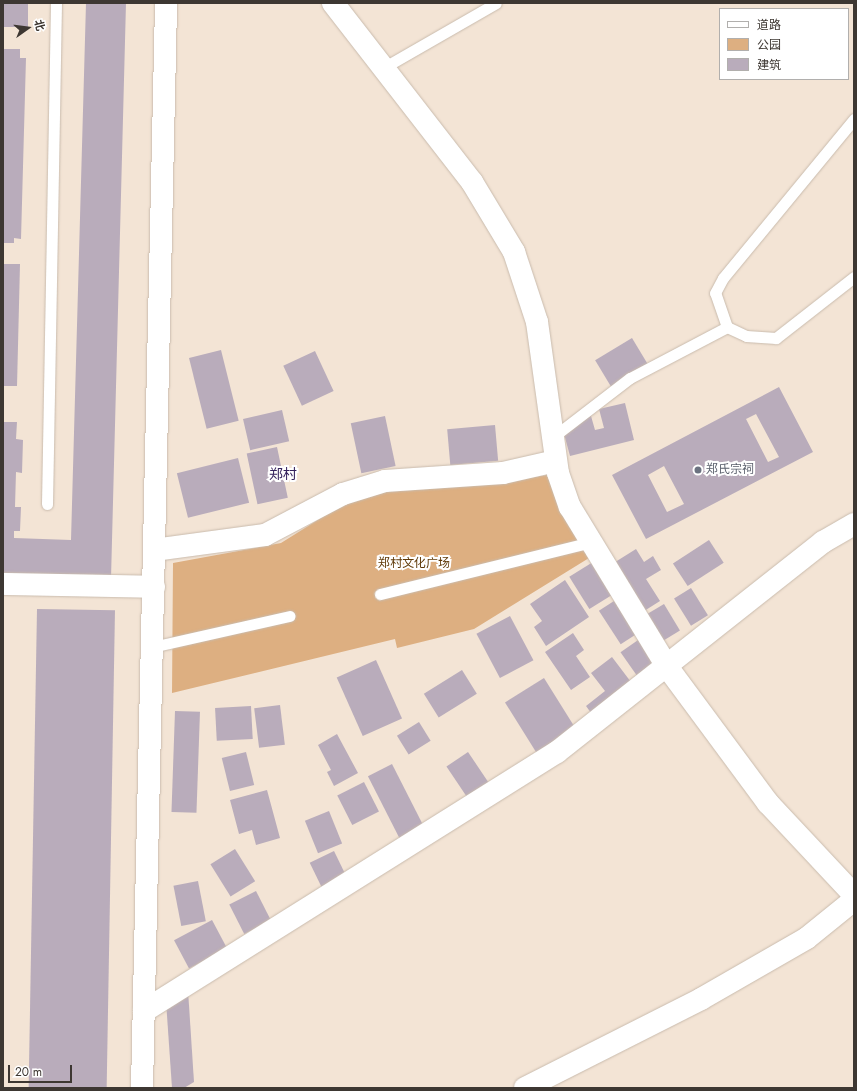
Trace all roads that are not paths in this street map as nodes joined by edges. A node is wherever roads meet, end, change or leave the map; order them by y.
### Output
1 (56, 3) edge
2 (166, 3) edge
3 (334, 3) edge
4 (496, 3) edge
5 (383, 68) junction
6 (854, 119) edge
7 (854, 277) edge
8 (727, 327) junction
9 (552, 436) junction
10 (556, 462) junction
11 (47, 504) dead end
12 (854, 524) edge
13 (591, 542) junction
14 (154, 550) junction
15 (3, 584) edge
16 (154, 587) junction
17 (380, 594) dead end
18 (290, 616) dead end
19 (152, 647) junction
20 (668, 668) junction
21 (854, 895) edge
22 (854, 900) edge
23 (144, 1011) junction
24 (142, 1088) edge
25 (525, 1088) edge

1 - 11 lane
2 - 14 street
3 - 5 street
4 - 5 lane
5 - 9 street
6 - 8 lane
7 - 8 lane
8 - 9 lane
9 - 10 street
10 - 13 street
10 - 14 street
12 - 20 street
13 - 17 lane
13 - 20 street
14 - 16 street
15 - 16 street
16 - 19 street
18 - 19 lane
19 - 23 street
20 - 21 street
20 - 23 street
22 - 25 street
23 - 24 street

